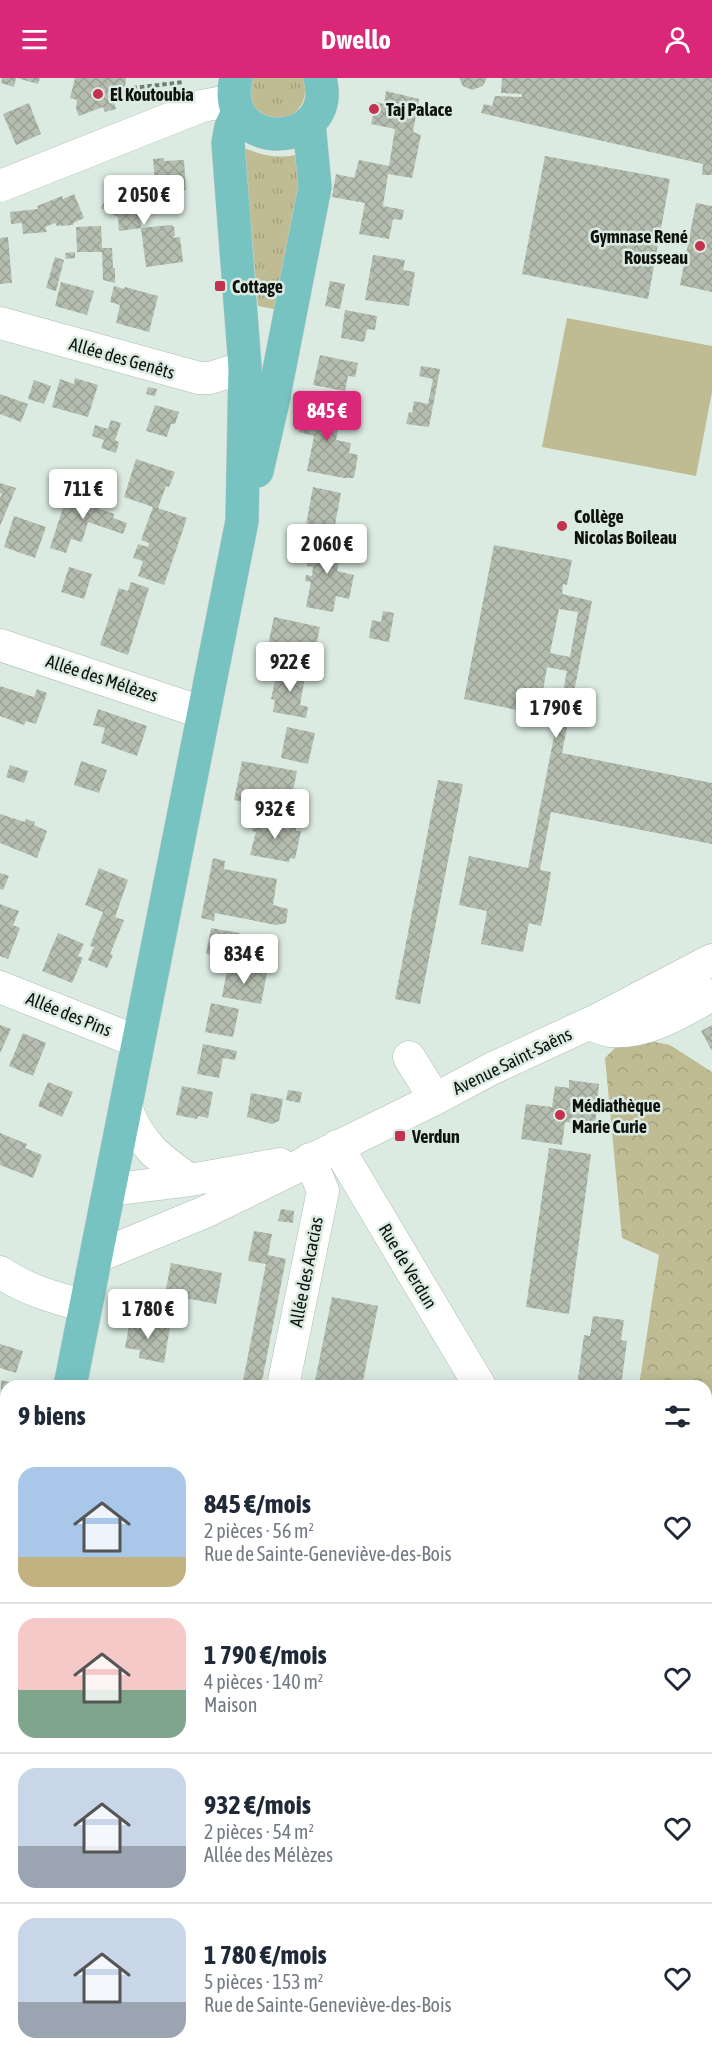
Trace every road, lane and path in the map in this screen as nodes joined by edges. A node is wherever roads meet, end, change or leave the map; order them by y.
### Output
1 (320, 78) edge
2 (174, 82) dead end
3 (125, 89) dead end
4 (236, 96) edge
5 (309, 123) junction
6 (0, 186) edge
7 (0, 323) edge
8 (245, 367) junction
9 (242, 521) junction
10 (0, 645) edge
11 (204, 713) junction
12 (712, 960) edge
13 (0, 987) edge
14 (712, 995) edge
15 (589, 1024) junction
16 (138, 1042) junction
17 (409, 1057) dead end
18 (435, 1099) junction
19 (126, 1107) junction
20 (324, 1152) junction
21 (190, 1179) junction
22 (109, 1190) junction
23 (96, 1257) junction
24 (0, 1272) edge
25 (86, 1306) junction
26 (71, 1380) edge
27 (284, 1380) edge
28 (476, 1380) edge

1 - 5 main road
2 - 3 path
4 - 5 main road
4 - 6 street
4 - 8 main road
5 - 9 main road
7 - 8 street, Allée des Genêts
8 - 9 main road
9 - 11 main road
10 - 11 street, Allée des Mélèzes
11 - 16 main road
12 - 15 street, Avenue Saint-Saëns
13 - 16 street, Allée des Pins
14 - 15 street
15 - 18 street, Avenue Saint-Saëns
16 - 19 main road
17 - 18 street
18 - 20 street, Avenue Saint-Saëns
19 - 21 street
19 - 22 main road
20 - 21 street, Avenue Saint-Saëns
20 - 23 street, Avenue Saint-Saëns
20 - 27 street, Allée des Acacias
20 - 28 street, Rue de Verdun
21 - 22 street, Avenue Saint-Saëns
22 - 23 main road
23 - 25 main road
24 - 25 street
25 - 26 main road

